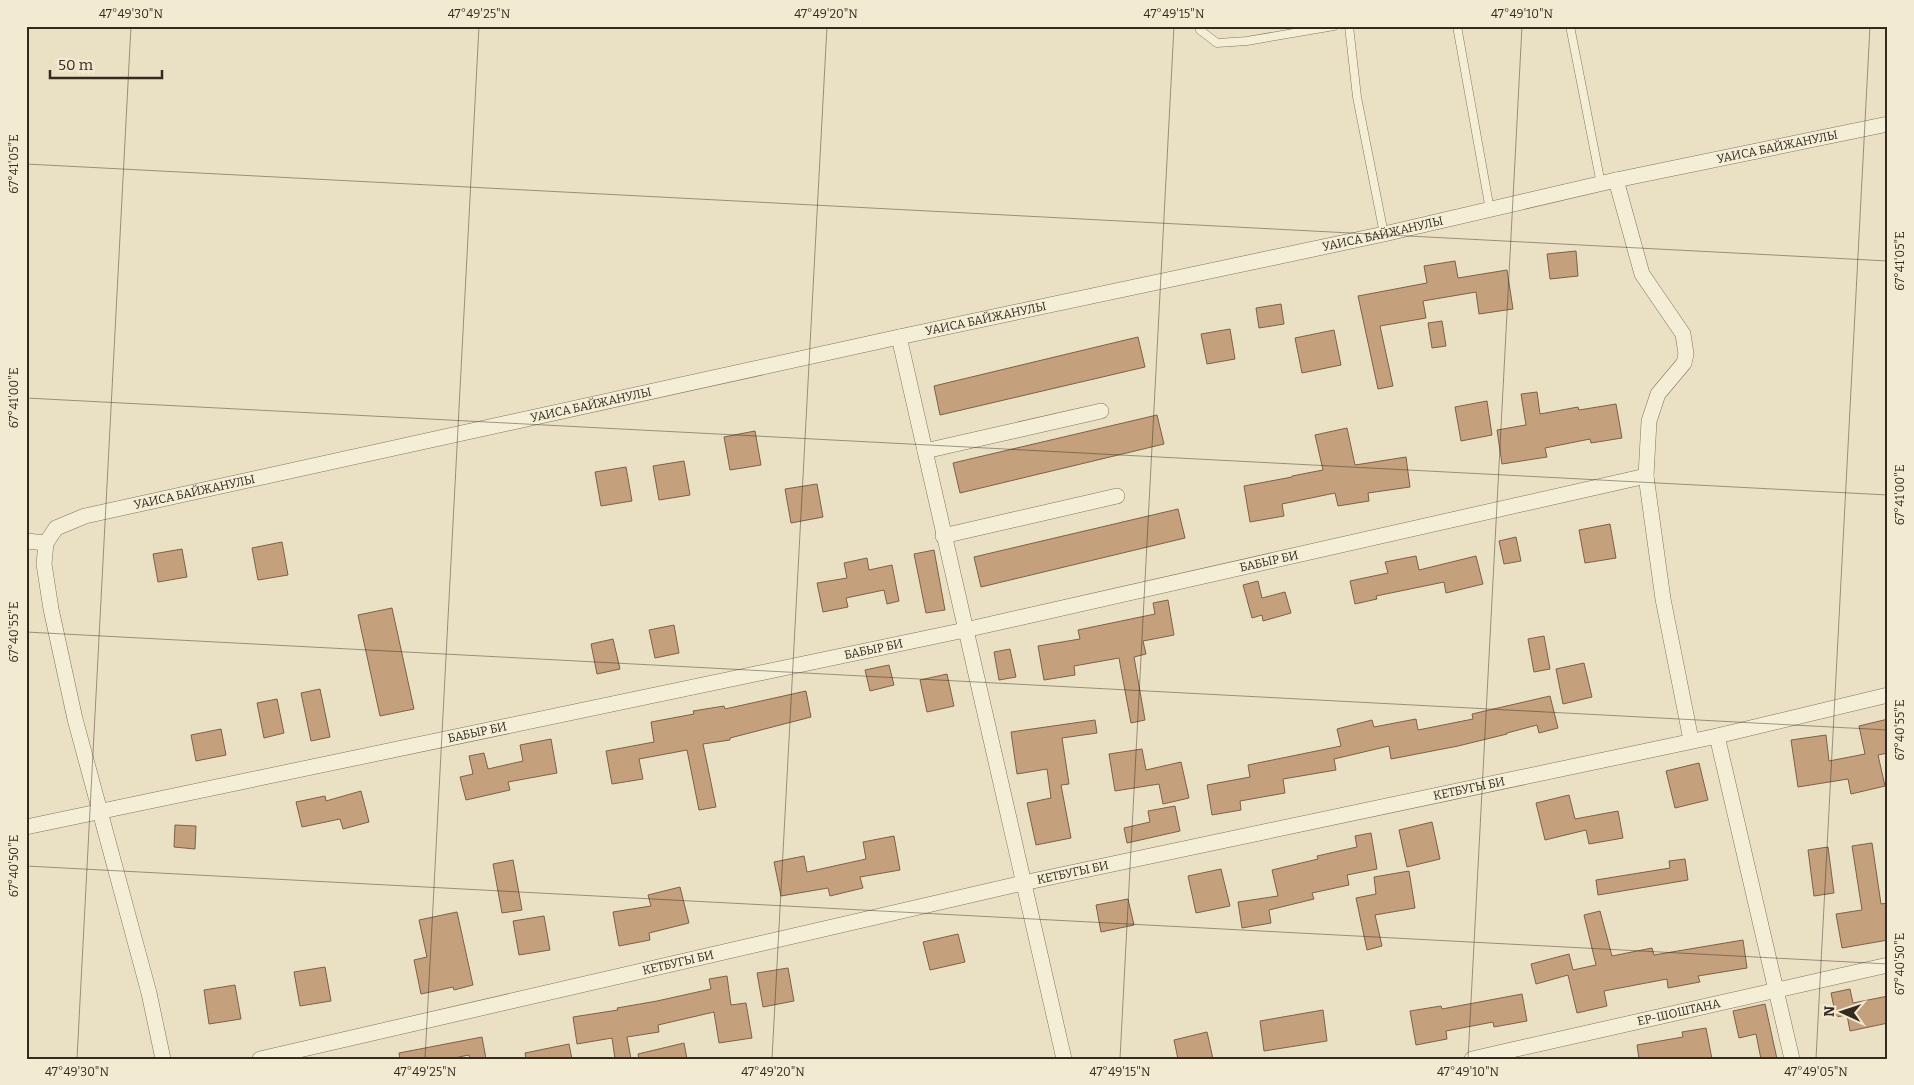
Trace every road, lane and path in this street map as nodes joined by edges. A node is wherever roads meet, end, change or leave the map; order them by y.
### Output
1 (1199, 26) edge
2 (1334, 26) edge
3 (1349, 26) edge
4 (1457, 26) edge
5 (1570, 26) edge
6 (1888, 124) edge
7 (1616, 180) junction
8 (1601, 184) junction
9 (1490, 210) junction
10 (1384, 234) junction
11 (899, 337) junction
12 (1101, 411) dead end
13 (925, 451) junction
14 (1646, 476) junction
15 (1117, 496) dead end
16 (943, 536) junction
17 (26, 541) edge
18 (46, 544) junction
19 (965, 630) junction
20 (1888, 695) edge
21 (1717, 736) junction
22 (1691, 740) junction
23 (100, 811) junction
24 (26, 827) edge
25 (1023, 883) junction
26 (1888, 966) edge
27 (1776, 991) junction
28 (164, 1059) edge
29 (260, 1059) edge
30 (1064, 1059) edge
31 (1472, 1059) edge
32 (1792, 1059) edge

1 - 2 lane
3 - 10 lane
4 - 9 lane
5 - 8 lane
6 - 7 street, УАИСА БАЙЖАНУЛЫ
7 - 8 street, УАИСА БАЙЖАНУЛЫ
7 - 14 street
8 - 9 street, УАИСА БАЙЖАНУЛЫ
9 - 10 street, УАИСА БАЙЖАНУЛЫ
10 - 11 street, УАИСА БАЙЖАНУЛЫ
11 - 13 street
11 - 18 street, УАИСА БАЙЖАНУЛЫ
12 - 13 street
13 - 16 street
14 - 19 street, БАБЫР БИ
14 - 22 street
15 - 16 street
16 - 19 street
17 - 18 street
18 - 23 street
19 - 23 street, БАБЫР БИ
19 - 25 street
20 - 21 street, КЕТБУГЫ БИ
21 - 22 street, КЕТБУГЫ БИ
21 - 27 street
22 - 25 street, КЕТБУГЫ БИ
23 - 24 street, БАБЫР БИ
23 - 28 street
25 - 29 street, КЕТБУГЫ БИ
25 - 30 street
26 - 27 street, ЕР-ШОШТАНА
27 - 31 street, ЕР-ШОШТАНА
27 - 32 street

